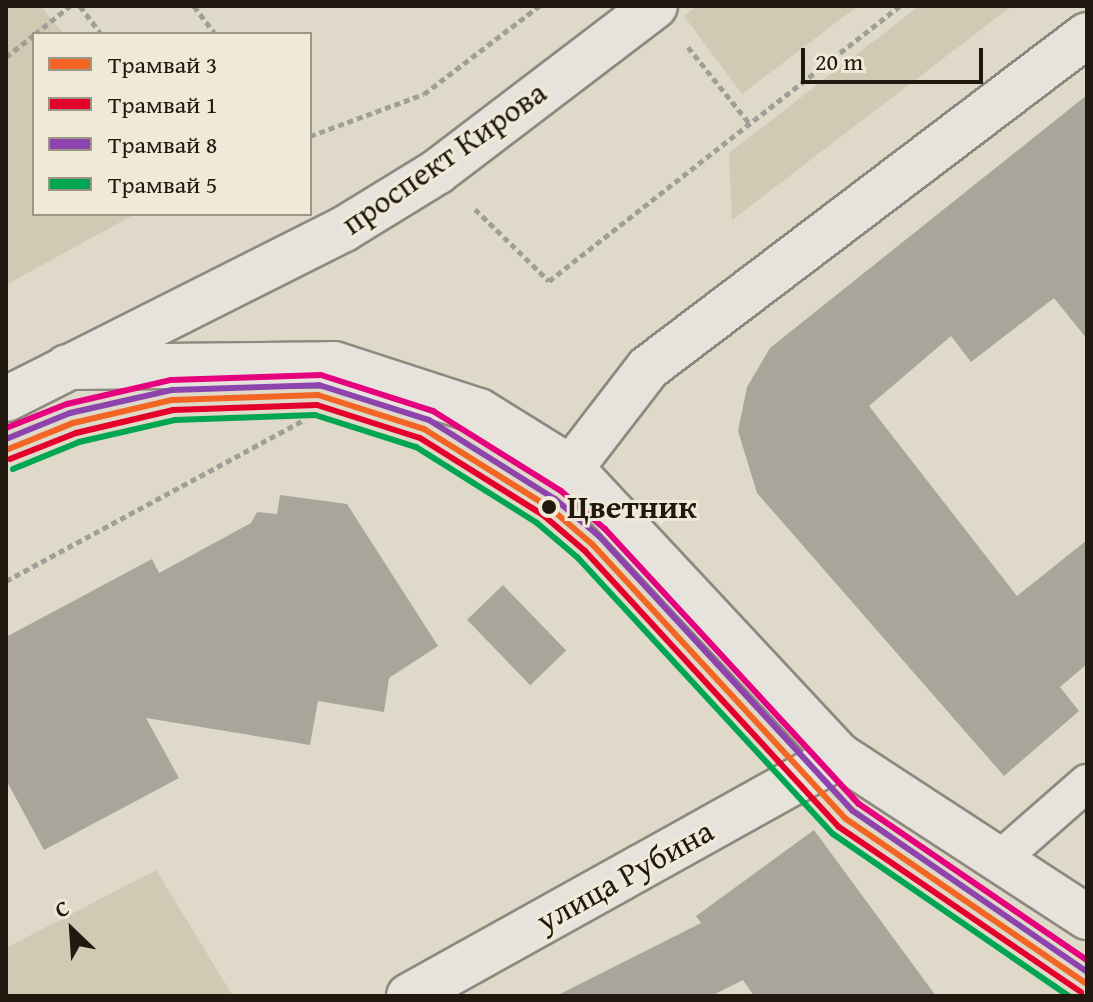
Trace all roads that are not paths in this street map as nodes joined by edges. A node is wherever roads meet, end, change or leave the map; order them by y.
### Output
1 (655, 6) edge
2 (1087, 35) edge
3 (67, 367) junction
4 (6, 399) edge
5 (571, 468) junction
6 (840, 756) junction
7 (1087, 783) edge
8 (999, 860) junction
9 (1087, 917) edge
10 (409, 996) edge

1 - 3 street, проспект Кирова
2 - 5 street
3 - 4 street, проспект Кирова
3 - 5 street
5 - 6 street
6 - 8 street
6 - 10 street, улица Рубина
7 - 8 lane
8 - 9 street

